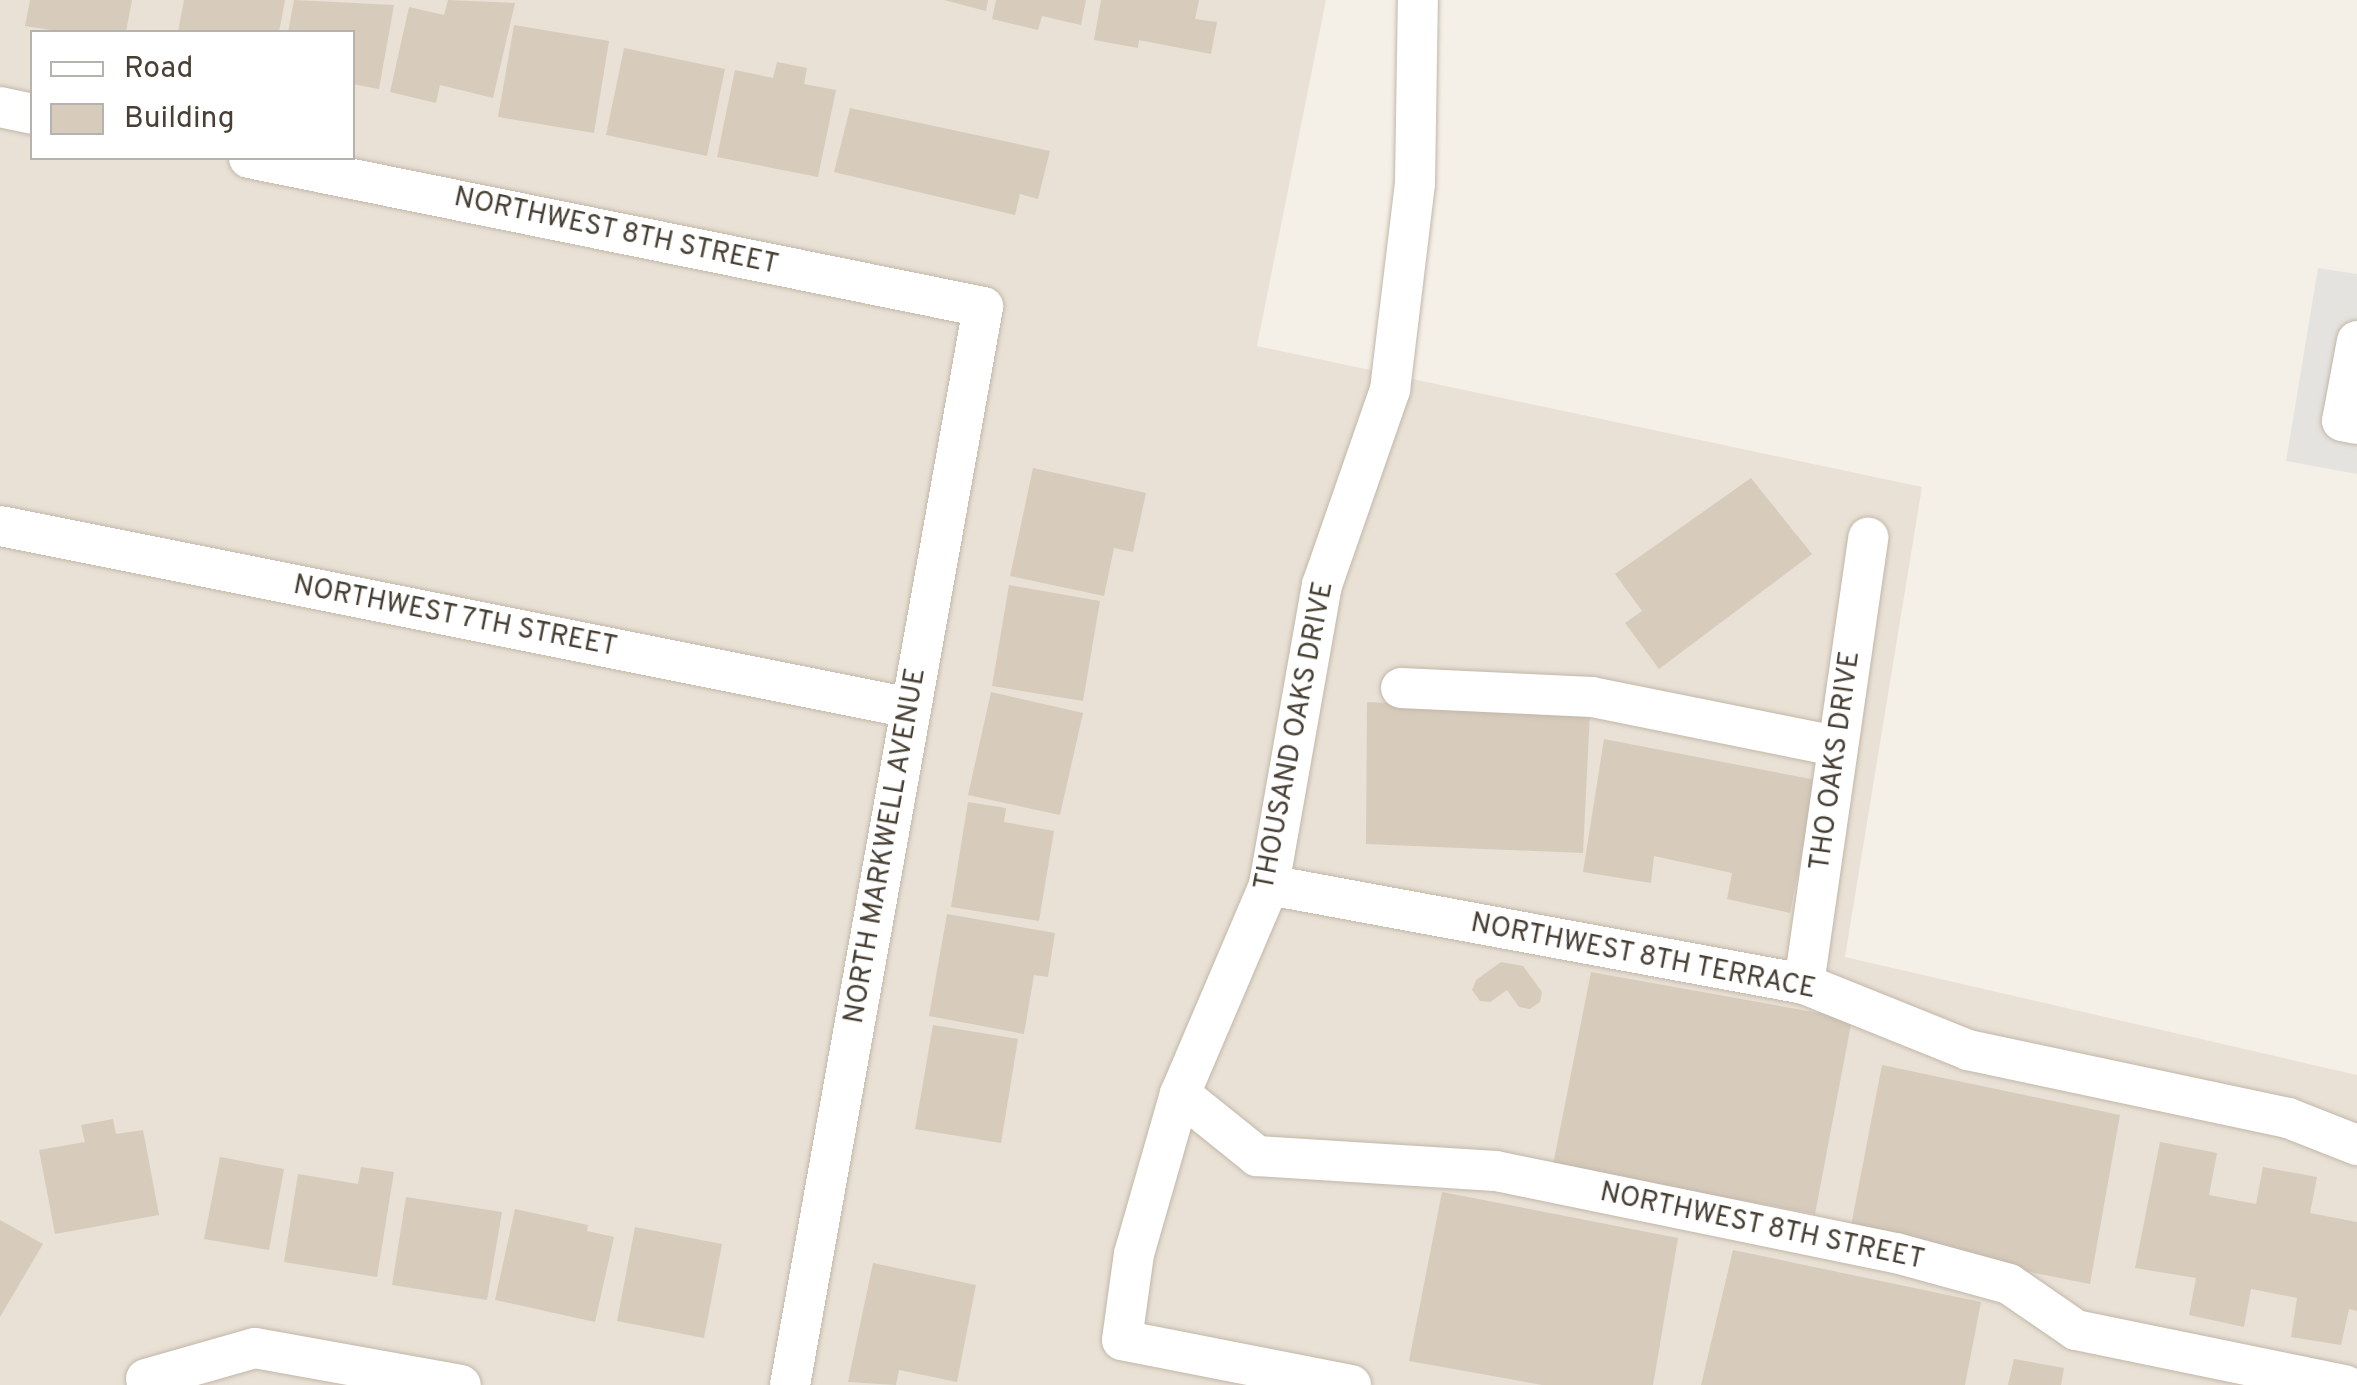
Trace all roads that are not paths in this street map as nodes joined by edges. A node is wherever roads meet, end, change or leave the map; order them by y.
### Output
1 (1418, 0) edge
2 (0, 107) edge
3 (30, 114) edge
4 (258, 160) edge
5 (984, 307) joint
6 (2357, 341) edge
7 (2357, 424) edge
8 (0, 526) edge
9 (1868, 538) dead end
10 (1400, 688) dead end
11 (910, 708) junction
12 (1836, 746) junction
13 (1269, 885) junction
14 (1804, 984) junction
15 (1180, 1094) junction
16 (2357, 1145) edge
17 (146, 1379) dead end
18 (462, 1385) edge
19 (790, 1385) edge
20 (1352, 1385) edge
21 (2345, 1385) edge

1 - 13 street, THOUSAND OAKS DRIVE
2 - 3 street
4 - 5 street, NORTHWEST 8TH STREET
5 - 11 street, NORTH MARKWELL AVENUE
6 - 7 street
8 - 11 street, NORTHWEST 7TH STREET
9 - 12 street, THO OAKS DRIVE
10 - 12 street
11 - 19 street, NORTH MARKWELL AVENUE
12 - 14 street, THO OAKS DRIVE
13 - 14 street, NORTHWEST 8TH TERRACE
13 - 15 street, THOUSAND OAKS DRIVE
14 - 16 street, NORTHWEST 8TH TERRACE
15 - 20 street, THOUSAND OAKS DRIVE
15 - 21 street, NORTHWEST 8TH STREET
17 - 18 street

